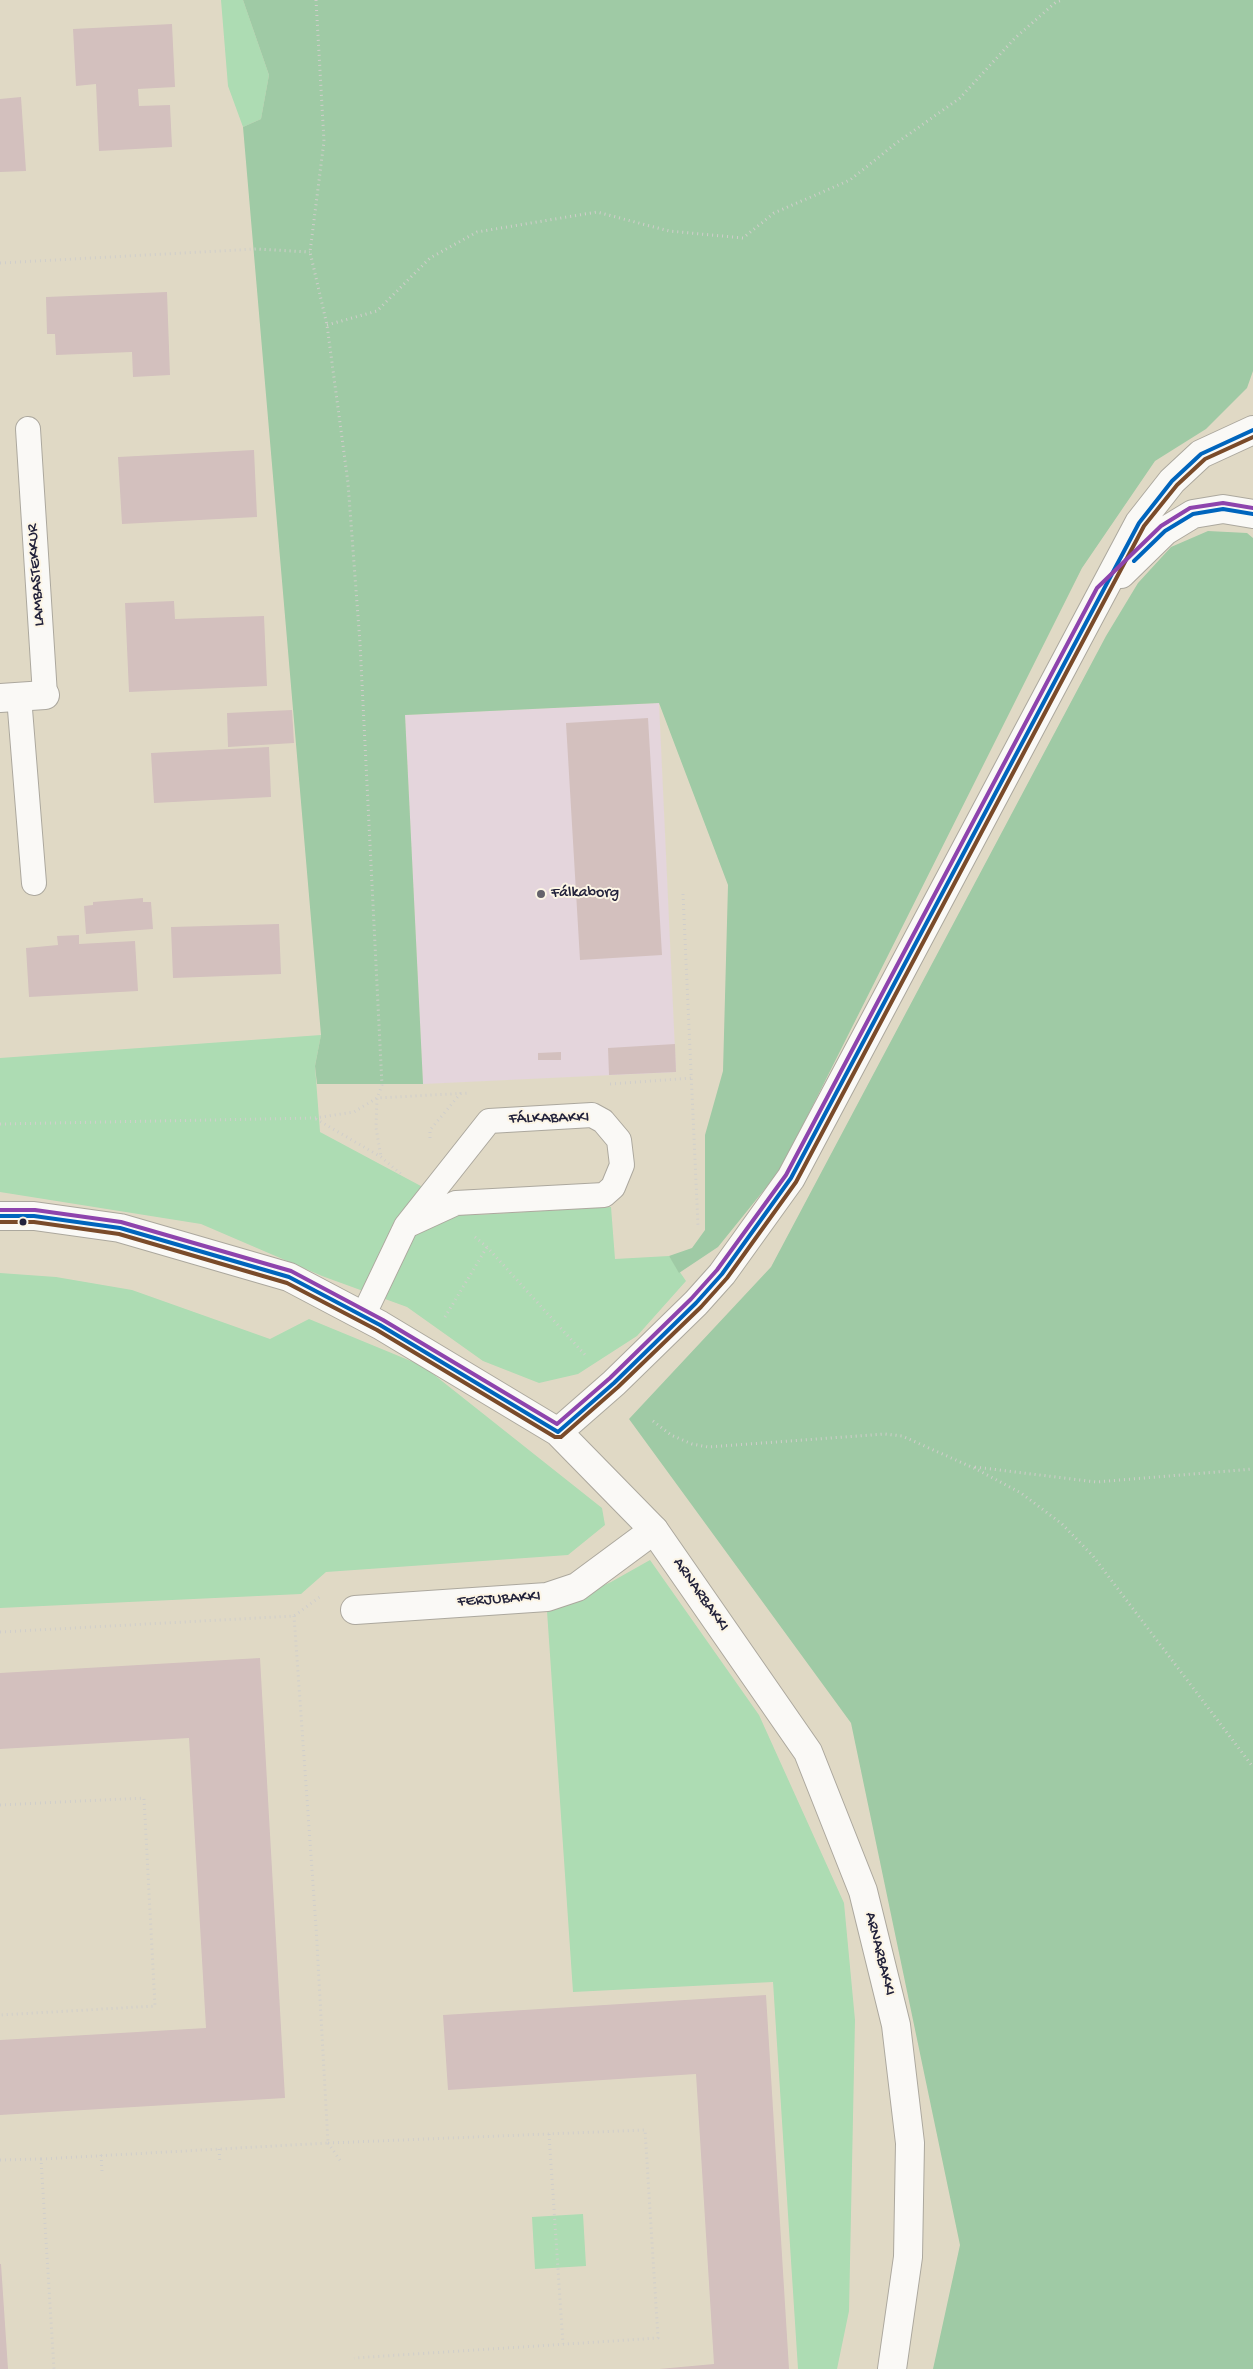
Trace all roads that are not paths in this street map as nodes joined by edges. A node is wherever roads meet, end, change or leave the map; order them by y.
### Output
1 (28, 429) dead end
2 (1251, 429) edge
3 (1253, 514) edge
4 (1102, 592) junction
5 (21, 697) edge
6 (34, 883) dead end
7 (0, 1216) edge
8 (406, 1226) junction
9 (363, 1316) junction
10 (558, 1432) junction
11 (654, 1530) junction
12 (355, 1610) dead end
13 (892, 2369) edge

1 - 5 lane, LAMBASTEKKUR
2 - 4 street
3 - 4 street
4 - 10 street
5 - 6 lane, LAMBASTEKKUR
7 - 9 street, ARNARBAKKI
8 - 8 lane, FÁLKABAKKI
8 - 9 lane, FÁLKABAKKI
9 - 10 street, ARNARBAKKI
10 - 11 street, ARNARBAKKI
11 - 12 street, FERJUBAKKI
11 - 13 street, ARNARBAKKI

